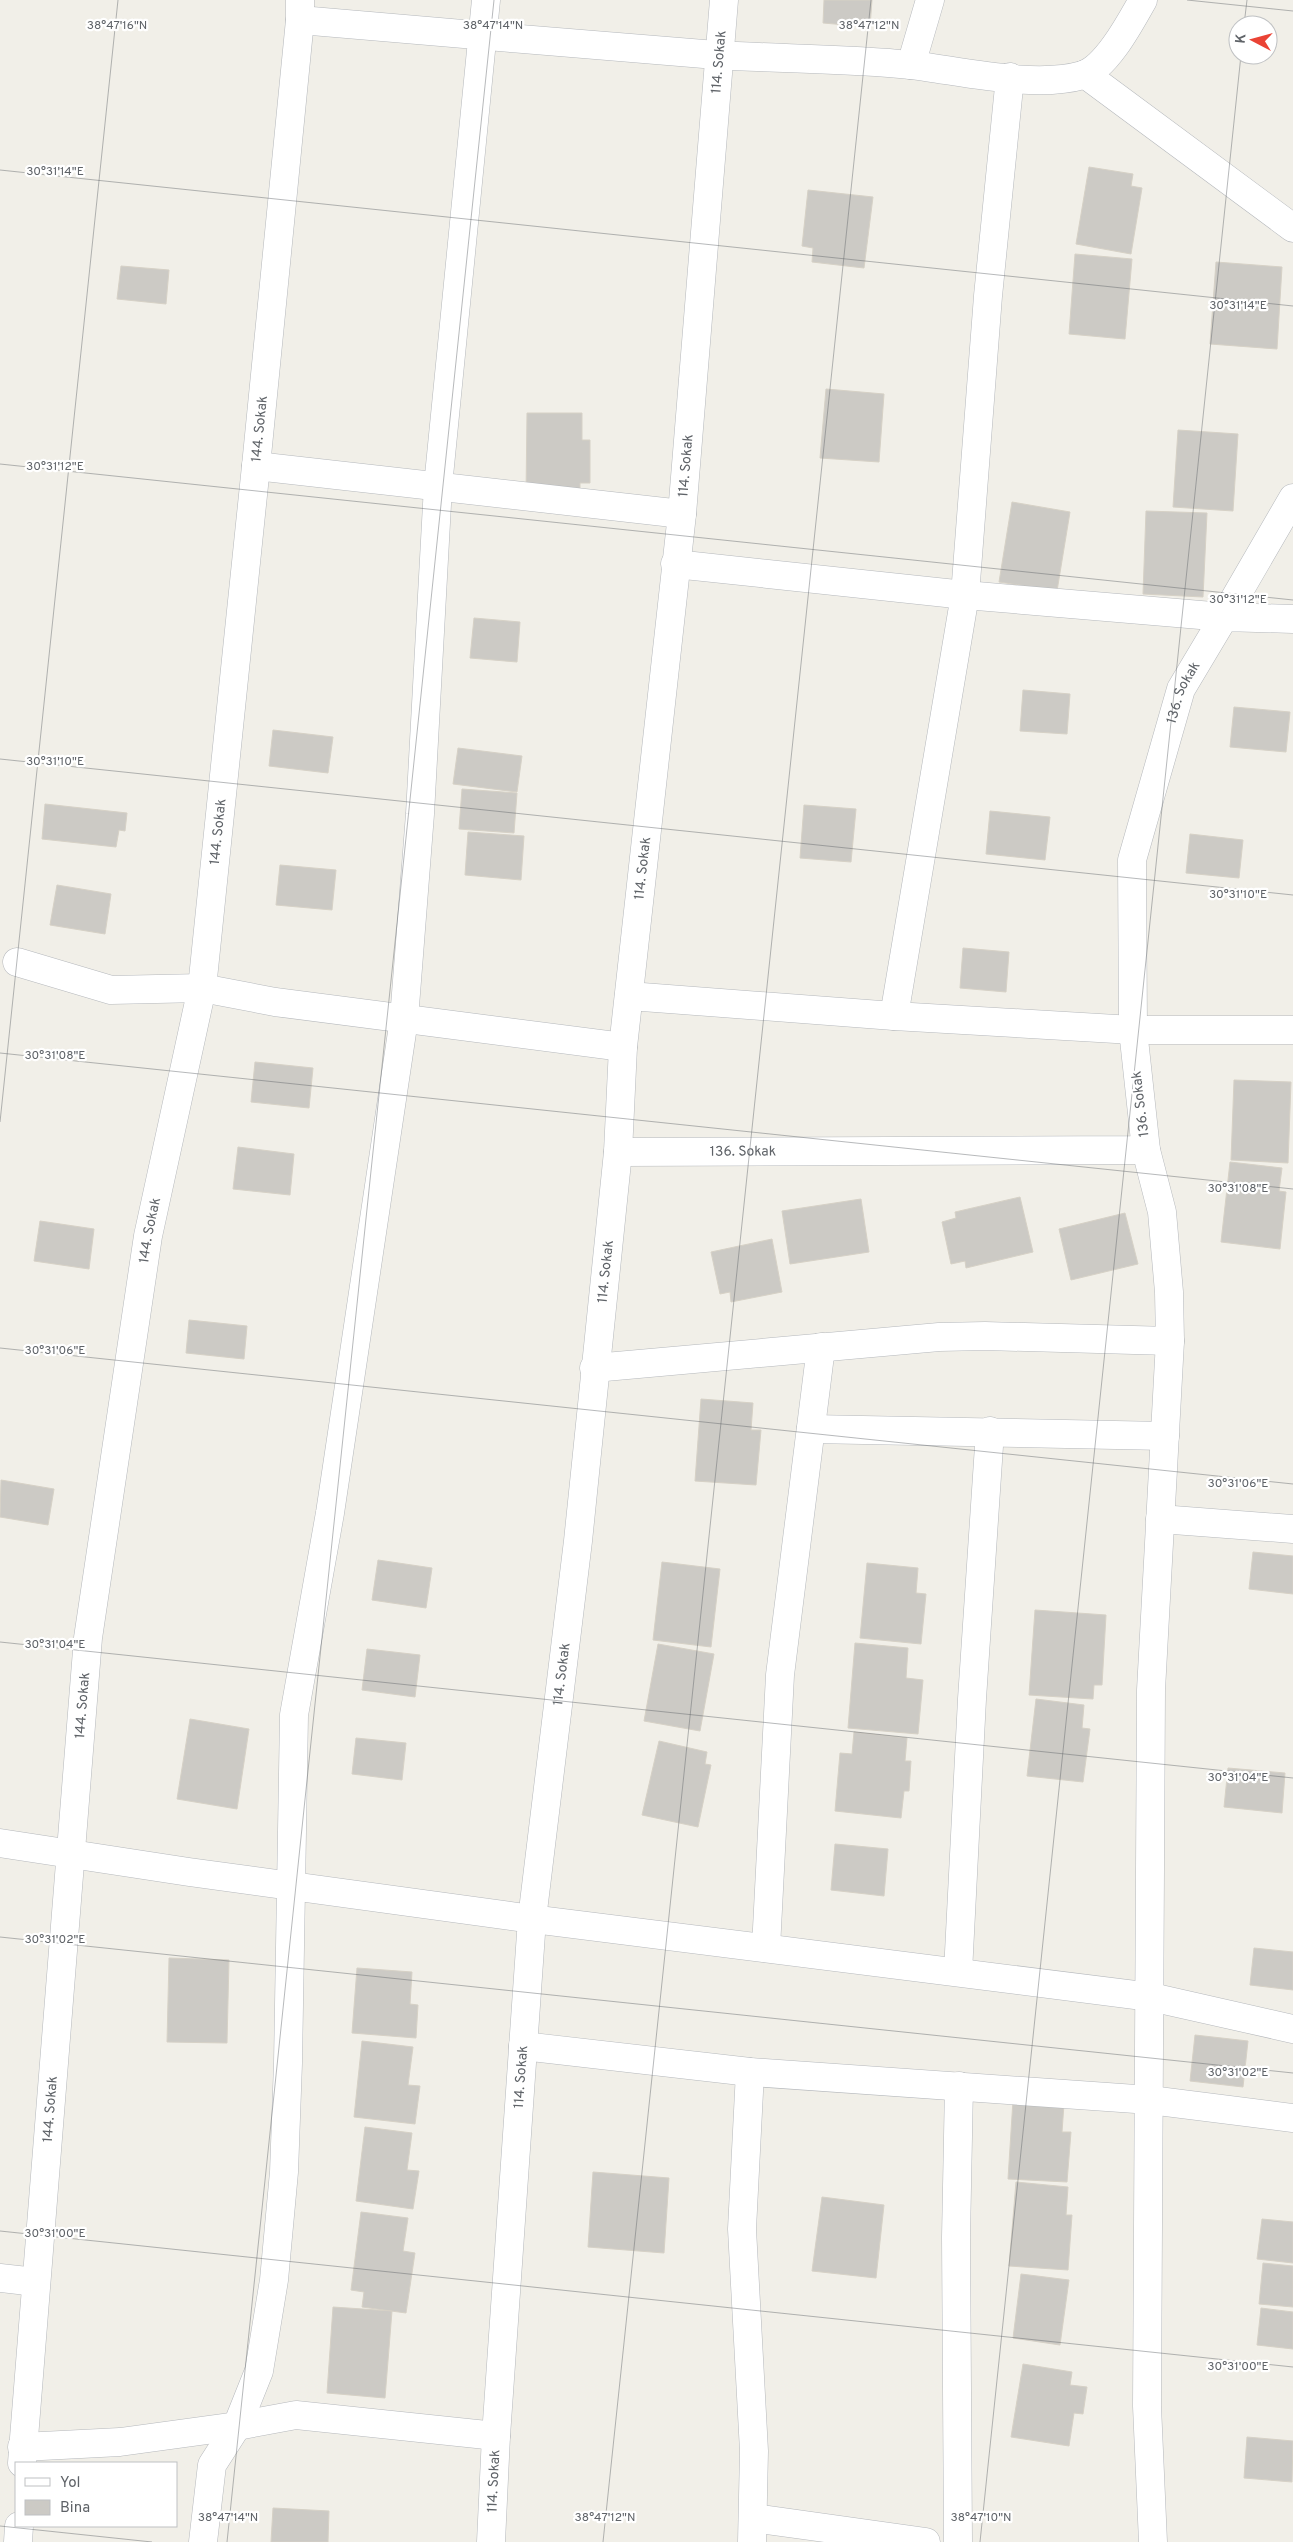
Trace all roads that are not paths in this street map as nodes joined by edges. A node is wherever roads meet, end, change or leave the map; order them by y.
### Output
1 (486, 0) edge
2 (724, 0) edge
3 (930, 0) edge
4 (1143, 0) edge
5 (300, 10) edge
6 (482, 36) junction
7 (718, 55) junction
8 (911, 65) junction
9 (1085, 74) junction
10 (1010, 78) junction
11 (1293, 228) edge
12 (256, 466) junction
13 (438, 486) junction
14 (1293, 498) edge
15 (682, 514) junction
16 (676, 564) junction
17 (965, 595) junction
18 (1224, 617) junction
19 (1293, 619) edge
20 (17, 962) dead end
21 (202, 988) junction
22 (630, 996) junction
23 (894, 1016) junction
24 (404, 1019) junction
25 (1133, 1030) junction
26 (1293, 1030) edge
27 (623, 1047) junction
28 (1146, 1150) junction
29 (618, 1152) junction
30 (1170, 1341) junction
31 (821, 1347) junction
32 (594, 1368) junction
33 (811, 1429) junction
34 (990, 1432) junction
35 (1165, 1436) junction
36 (1160, 1519) junction
37 (1293, 1529) edge
38 (0, 1843) edge
39 (70, 1852) junction
40 (291, 1886) junction
41 (532, 1919) junction
42 (766, 1948) junction
43 (958, 1972) junction
44 (1151, 1997) junction
45 (1293, 2029) edge
46 (523, 2046) junction
47 (750, 2072) junction
48 (959, 2086) junction
49 (1150, 2100) junction
50 (1293, 2118) edge
51 (0, 2278) edge
52 (36, 2282) junction
53 (237, 2426) junction
54 (496, 2436) junction
55 (22, 2455) edge
56 (19, 2527) edge
57 (752, 2530) edge
58 (18, 2542) edge
59 (203, 2542) edge
60 (491, 2542) edge
61 (926, 2542) edge
62 (958, 2542) edge
63 (1153, 2542) edge

1 - 6 street
2 - 7 street, 114. Sokak
3 - 8 street
4 - 9 street
5 - 6 street
5 - 12 street, 144. Sokak
6 - 7 street
6 - 13 street
7 - 8 street
7 - 15 street, 114. Sokak
8 - 10 street
9 - 10 street
9 - 11 street
10 - 17 street
12 - 13 street
12 - 21 street, 144. Sokak
13 - 15 street
13 - 24 street
14 - 18 street, 136. Sokak
15 - 16 street, 114. Sokak
16 - 17 street
16 - 22 street, 114. Sokak
17 - 18 street
17 - 23 street
18 - 19 street
18 - 25 street, 136. Sokak
20 - 21 street
21 - 24 street
21 - 39 street, 144. Sokak
22 - 23 street
22 - 27 street, 114. Sokak
23 - 25 street
24 - 27 street
24 - 40 street
25 - 26 street
25 - 28 street, 136. Sokak
27 - 29 street, 114. Sokak
28 - 29 street, 136. Sokak
28 - 30 street
29 - 32 street, 114. Sokak
30 - 31 street
30 - 35 street
31 - 32 street
31 - 33 street
32 - 41 street, 114. Sokak
33 - 34 street
33 - 42 street
34 - 35 street
34 - 43 street
35 - 36 street
36 - 37 street
36 - 44 street
38 - 39 street
39 - 40 street
39 - 52 street, 144. Sokak
40 - 41 street
40 - 53 street
41 - 42 street
41 - 46 street, 114. Sokak
42 - 43 street
43 - 44 street
44 - 45 street
44 - 49 street
46 - 47 street
46 - 54 street, 114. Sokak
47 - 48 street
47 - 57 street
48 - 49 street
48 - 62 street
49 - 50 street
49 - 63 street
51 - 52 street
52 - 55 street, 144. Sokak
53 - 54 street
53 - 55 street
53 - 59 street
54 - 60 street, 114. Sokak
56 - 58 street
57 - 61 street

